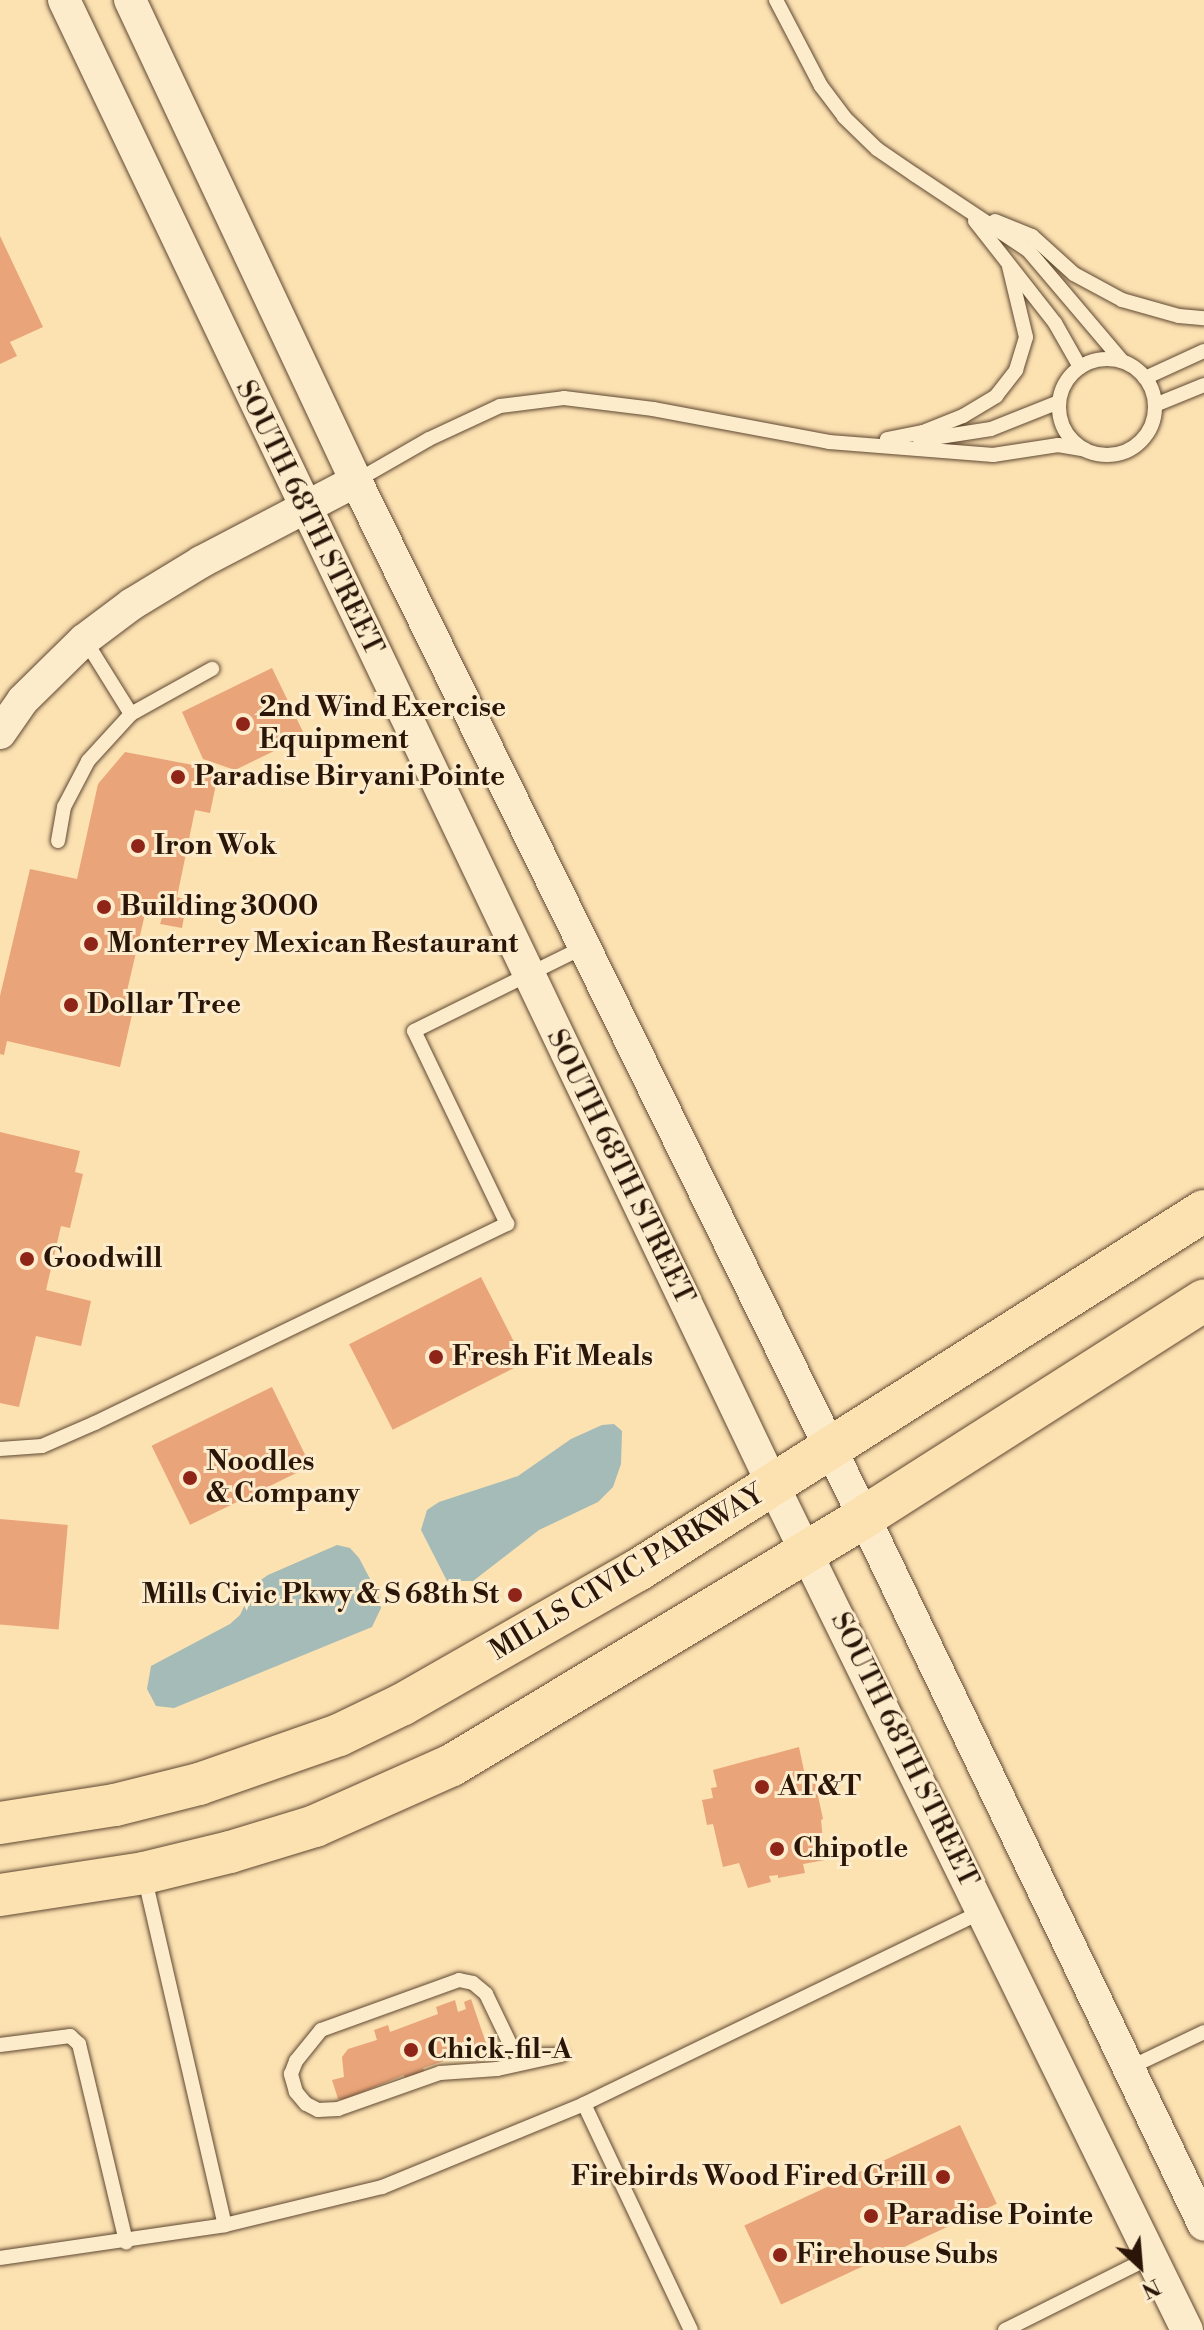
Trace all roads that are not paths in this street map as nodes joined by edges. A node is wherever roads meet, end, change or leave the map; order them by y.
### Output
1 (64, 0) edge
2 (130, 0) edge
3 (776, 0) edge
4 (967, 211) junction
5 (1009, 266) junction
6 (1204, 318) edge
7 (1204, 351) edge
8 (1122, 361) junction
9 (1080, 367) junction
10 (1145, 378) junction
11 (1204, 385) edge
12 (1059, 402) junction
13 (1155, 405) junction
14 (871, 443) junction
15 (1085, 450) junction
16 (356, 481) junction
17 (303, 508) junction
18 (84, 640) junction
19 (212, 669) dead end
20 (131, 714) junction
21 (0, 733) edge
22 (58, 841) dead end
23 (584, 947) junction
24 (528, 975) junction
25 (1204, 1211) edge
26 (1204, 1300) edge
27 (0, 1449) edge
28 (828, 1451) junction
29 (773, 1485) junction
30 (864, 1517) junction
31 (807, 1551) junction
32 (0, 1823) edge
33 (144, 1873) junction
34 (0, 1895) edge
35 (984, 1911) junction
36 (1204, 2032) edge
37 (0, 2045) edge
38 (561, 2055) joint
39 (1129, 2068) junction
40 (584, 2104) junction
41 (225, 2225) junction
42 (1204, 2225) edge
43 (126, 2242) junction
44 (1151, 2257) junction
45 (0, 2258) edge
46 (691, 2330) edge
47 (1005, 2330) edge
48 (1187, 2330) edge

1 - 17 street, SOUTH 68TH STREET
2 - 16 street, SOUTH 68TH STREET
3 - 4 lane
4 - 5 lane
4 - 6 lane
4 - 8 lane
5 - 9 lane
5 - 14 lane
7 - 10 lane
8 - 9 lane
8 - 10 lane
9 - 12 lane
10 - 13 lane
11 - 13 lane
12 - 14 lane
12 - 15 lane
13 - 15 lane
14 - 15 lane
14 - 16 lane
16 - 17 street
16 - 23 street, SOUTH 68TH STREET
17 - 18 street
17 - 24 street, SOUTH 68TH STREET
18 - 20 lane
18 - 21 street
19 - 20 lane
20 - 22 lane
23 - 24 lane
23 - 28 street, SOUTH 68TH STREET
24 - 27 lane
24 - 29 street, SOUTH 68TH STREET
25 - 28 main road, MILLS CIVIC PARKWAY
26 - 30 main road
28 - 29 main road, MILLS CIVIC PARKWAY
28 - 30 street, SOUTH 68TH STREET
29 - 31 street, SOUTH 68TH STREET
29 - 32 main road, MILLS CIVIC PARKWAY
30 - 31 main road
30 - 39 street, SOUTH 68TH STREET
31 - 33 main road
31 - 35 street, SOUTH 68TH STREET
33 - 34 main road
33 - 41 lane
35 - 40 lane
35 - 44 street, SOUTH 68TH STREET
36 - 39 lane
37 - 43 lane
38 - 38 lane
39 - 42 street, SOUTH 68TH STREET
40 - 41 lane
40 - 46 lane
41 - 43 lane
43 - 45 lane
44 - 47 lane
44 - 48 street, SOUTH 68TH STREET

